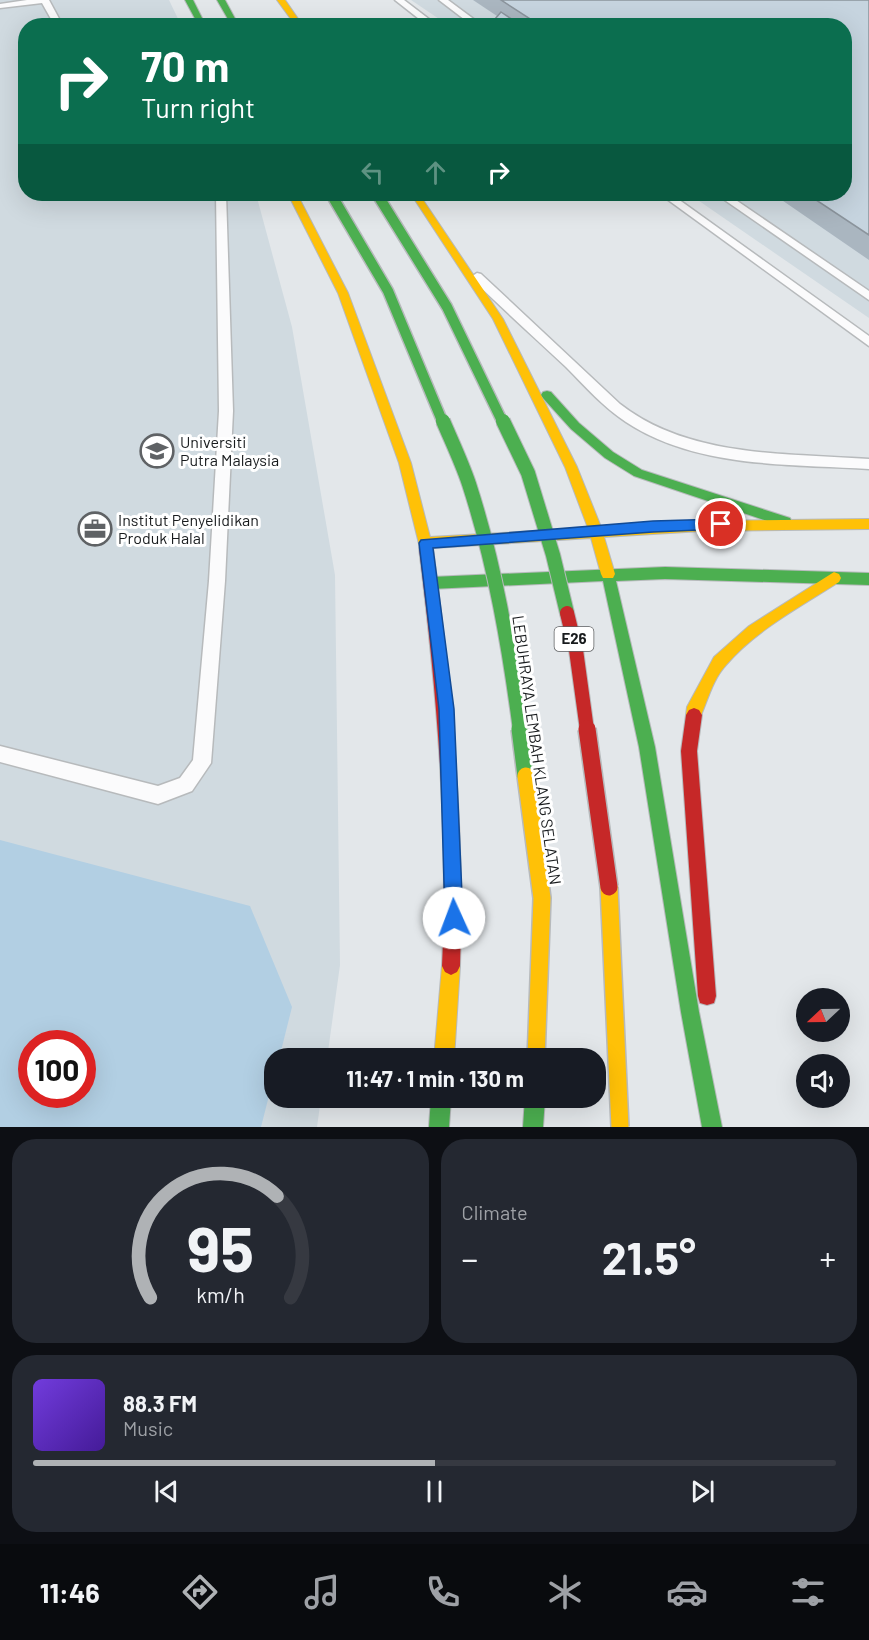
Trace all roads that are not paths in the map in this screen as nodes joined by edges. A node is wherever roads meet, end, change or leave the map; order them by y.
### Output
1 (44, 0) edge
2 (189, 0) edge
3 (221, 0) edge
4 (281, 0) edge
5 (399, 0) edge
6 (442, 0) edge
7 (0, 6) edge
8 (54, 18) edge
9 (199, 18) edge
10 (231, 18) edge
11 (294, 18) edge
12 (423, 18) edge
13 (468, 18) edge
14 (221, 201) edge
15 (296, 201) edge
16 (335, 201) edge
17 (381, 201) edge
18 (420, 201) edge
19 (675, 201) edge
20 (731, 201) edge
21 (464, 265) junction
22 (869, 296) edge
23 (869, 342) edge
24 (524, 372) junction
25 (869, 464) edge
26 (784, 522) junction
27 (869, 524) edge
28 (596, 531) junction
29 (425, 543) junction
30 (608, 574) junction
31 (834, 578) junction
32 (869, 579) edge
33 (431, 583) junction
34 (860, 596) dead end
35 (0, 754) edge
36 (708, 1010) dead end
37 (711, 1045) dead end
38 (445, 1048) edge
39 (536, 1048) edge
40 (441, 1108) edge
41 (534, 1108) edge
42 (440, 1127) edge
43 (534, 1127) edge
44 (620, 1127) edge
45 (715, 1127) edge

1 - 7 lane
1 - 8 lane
2 - 9 main road
3 - 10 main road
4 - 11 main road
5 - 12 lane
6 - 13 lane
14 - 35 lane
15 - 29 main road
16 - 39 main road, LEBUHRAYA LEMBAH KLANG SELATAN, bridge
17 - 44 main road, E26, bridge
18 - 21 main road
19 - 23 lane
20 - 22 lane
21 - 24 main road
21 - 25 lane
24 - 26 main road
24 - 28 main road
26 - 27 main road
26 - 28 main road
28 - 29 main road
28 - 30 main road
29 - 33 main road
30 - 31 main road
30 - 33 main road
30 - 45 main road
31 - 32 main road
31 - 34 main road
31 - 36 main road
33 - 38 main road
37 - 45 main road
40 - 42 main road
41 - 43 main road

